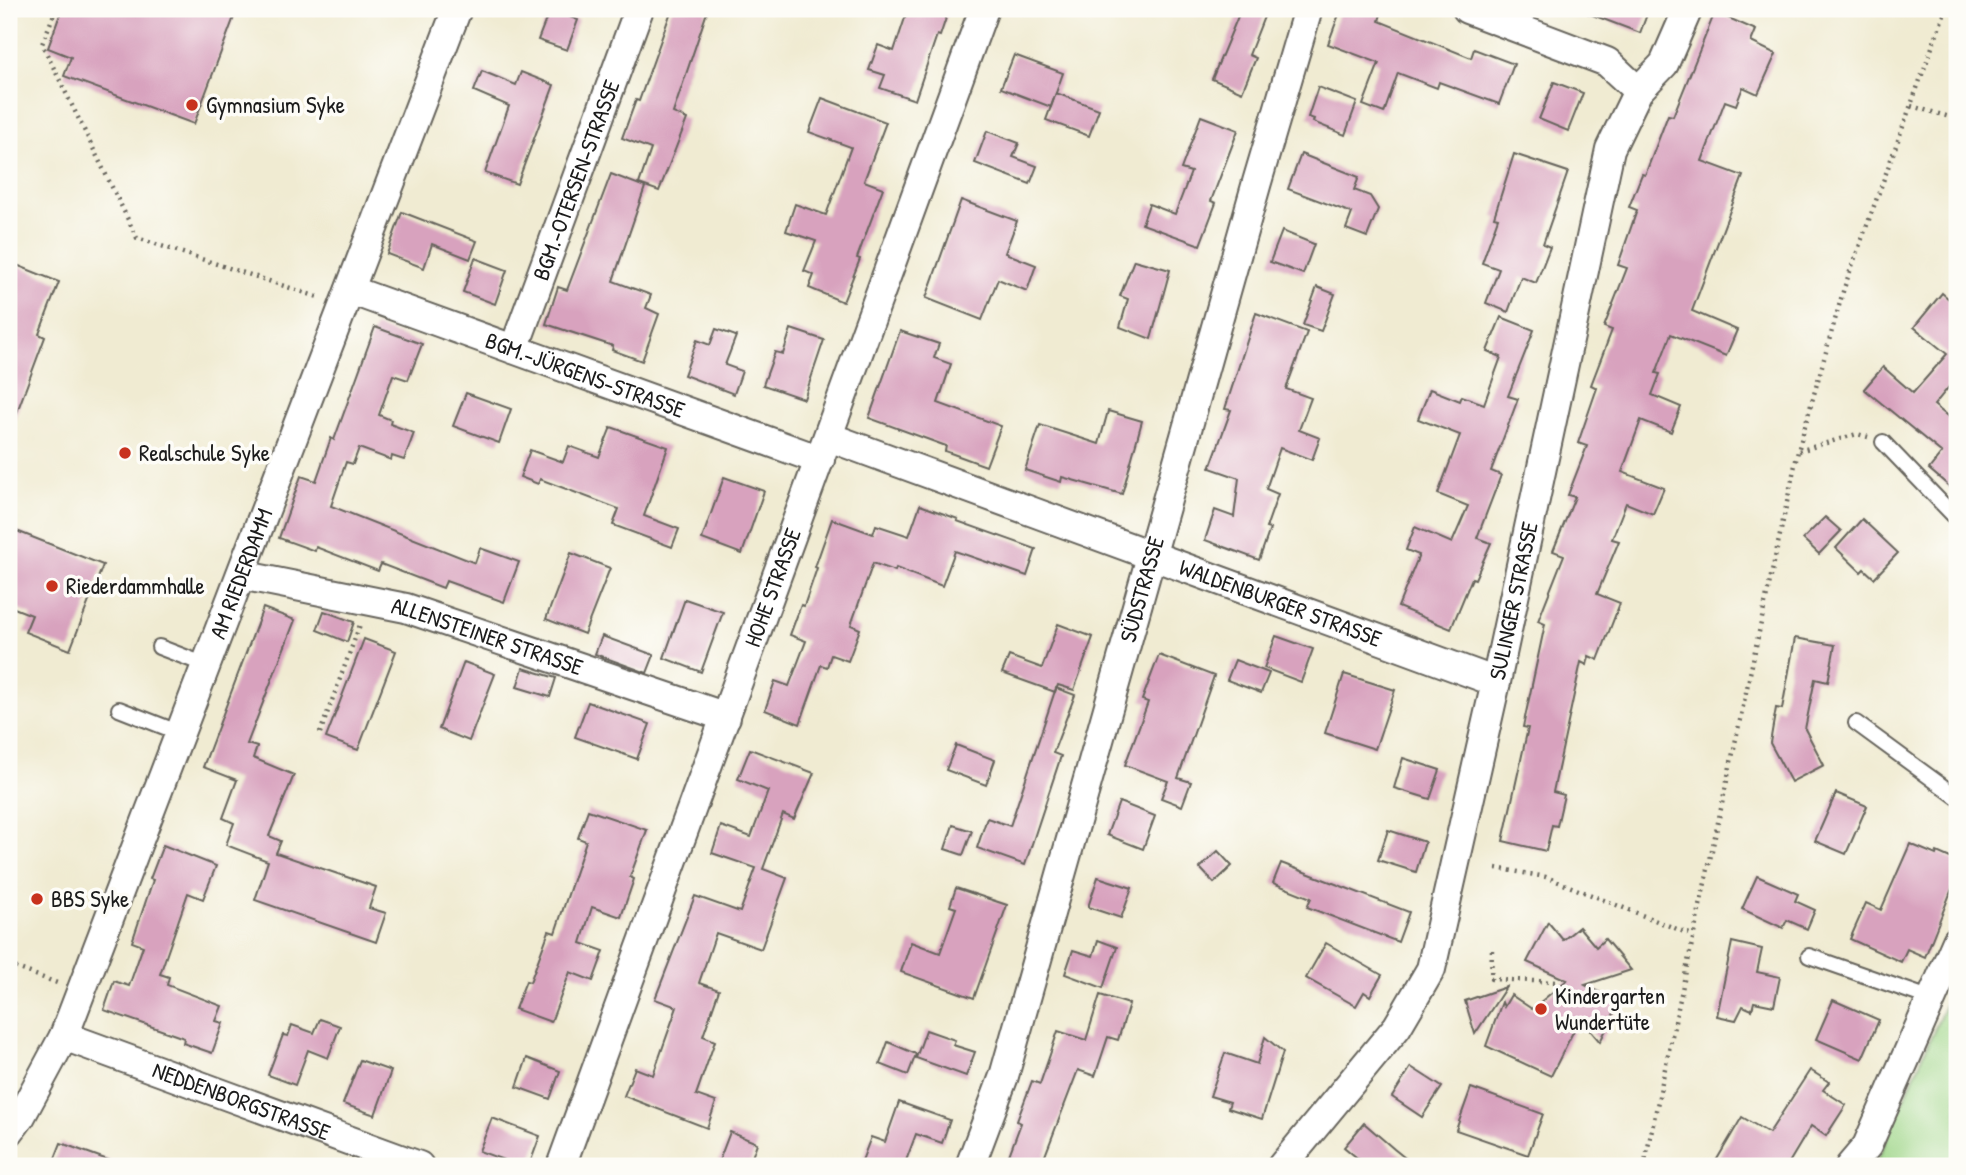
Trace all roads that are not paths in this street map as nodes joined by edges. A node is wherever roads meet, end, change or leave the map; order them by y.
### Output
1 (457, 9) edge
2 (639, 9) edge
3 (984, 9) edge
4 (1308, 9) edge
5 (1467, 9) edge
6 (1688, 9) edge
7 (1638, 91) junction
8 (347, 298) junction
9 (514, 349) junction
10 (1883, 442) road end
11 (825, 448) junction
12 (1957, 519) edge
13 (1153, 554) junction
14 (241, 575) junction
15 (159, 647) dead end
16 (206, 665) junction
17 (1496, 682) junction
18 (119, 709) dead end
19 (726, 717) junction
20 (1856, 723) dead end
21 (180, 733) junction
22 (1957, 797) edge
23 (1957, 941) edge
24 (1809, 956) dead end
25 (1932, 999) junction
26 (64, 1036) junction
27 (9, 1132) edge
28 (419, 1166) edge
29 (561, 1166) edge
30 (970, 1166) edge
31 (1282, 1166) edge
32 (1850, 1166) edge

1 - 8 street, AM RIEDERDAMM
2 - 9 street, BGM.-OTERSEN-STRASSE
3 - 11 street, HOHE STRASSE
4 - 13 street, SÜDSTRASSE
5 - 7 street
6 - 7 street, SULINGER STRASSE
7 - 17 street, SULINGER STRASSE
8 - 9 street, BGM.-JÜRGENS-STRASSE
8 - 14 street, AM RIEDERDAMM
9 - 11 street, BGM.-JÜRGENS-STRASSE
10 - 12 lane
11 - 13 street, WALDENBURGER STRASSE
11 - 19 street, HOHE STRASSE
13 - 17 street, WALDENBURGER STRASSE
13 - 30 street, SÜDSTRASSE
14 - 16 street, AM RIEDERDAMM
14 - 19 street, ALLENSTEINER STRASSE
15 - 16 lane
16 - 21 street, AM RIEDERDAMM
17 - 31 street, SULINGER STRASSE
18 - 21 lane
19 - 29 street, HOHE STRASSE
20 - 22 lane
21 - 26 street, AM RIEDERDAMM
23 - 25 street
24 - 25 lane
25 - 32 street
26 - 27 street, AM RIEDERDAMM
26 - 28 street, NEDDENBORGSTRASSE

